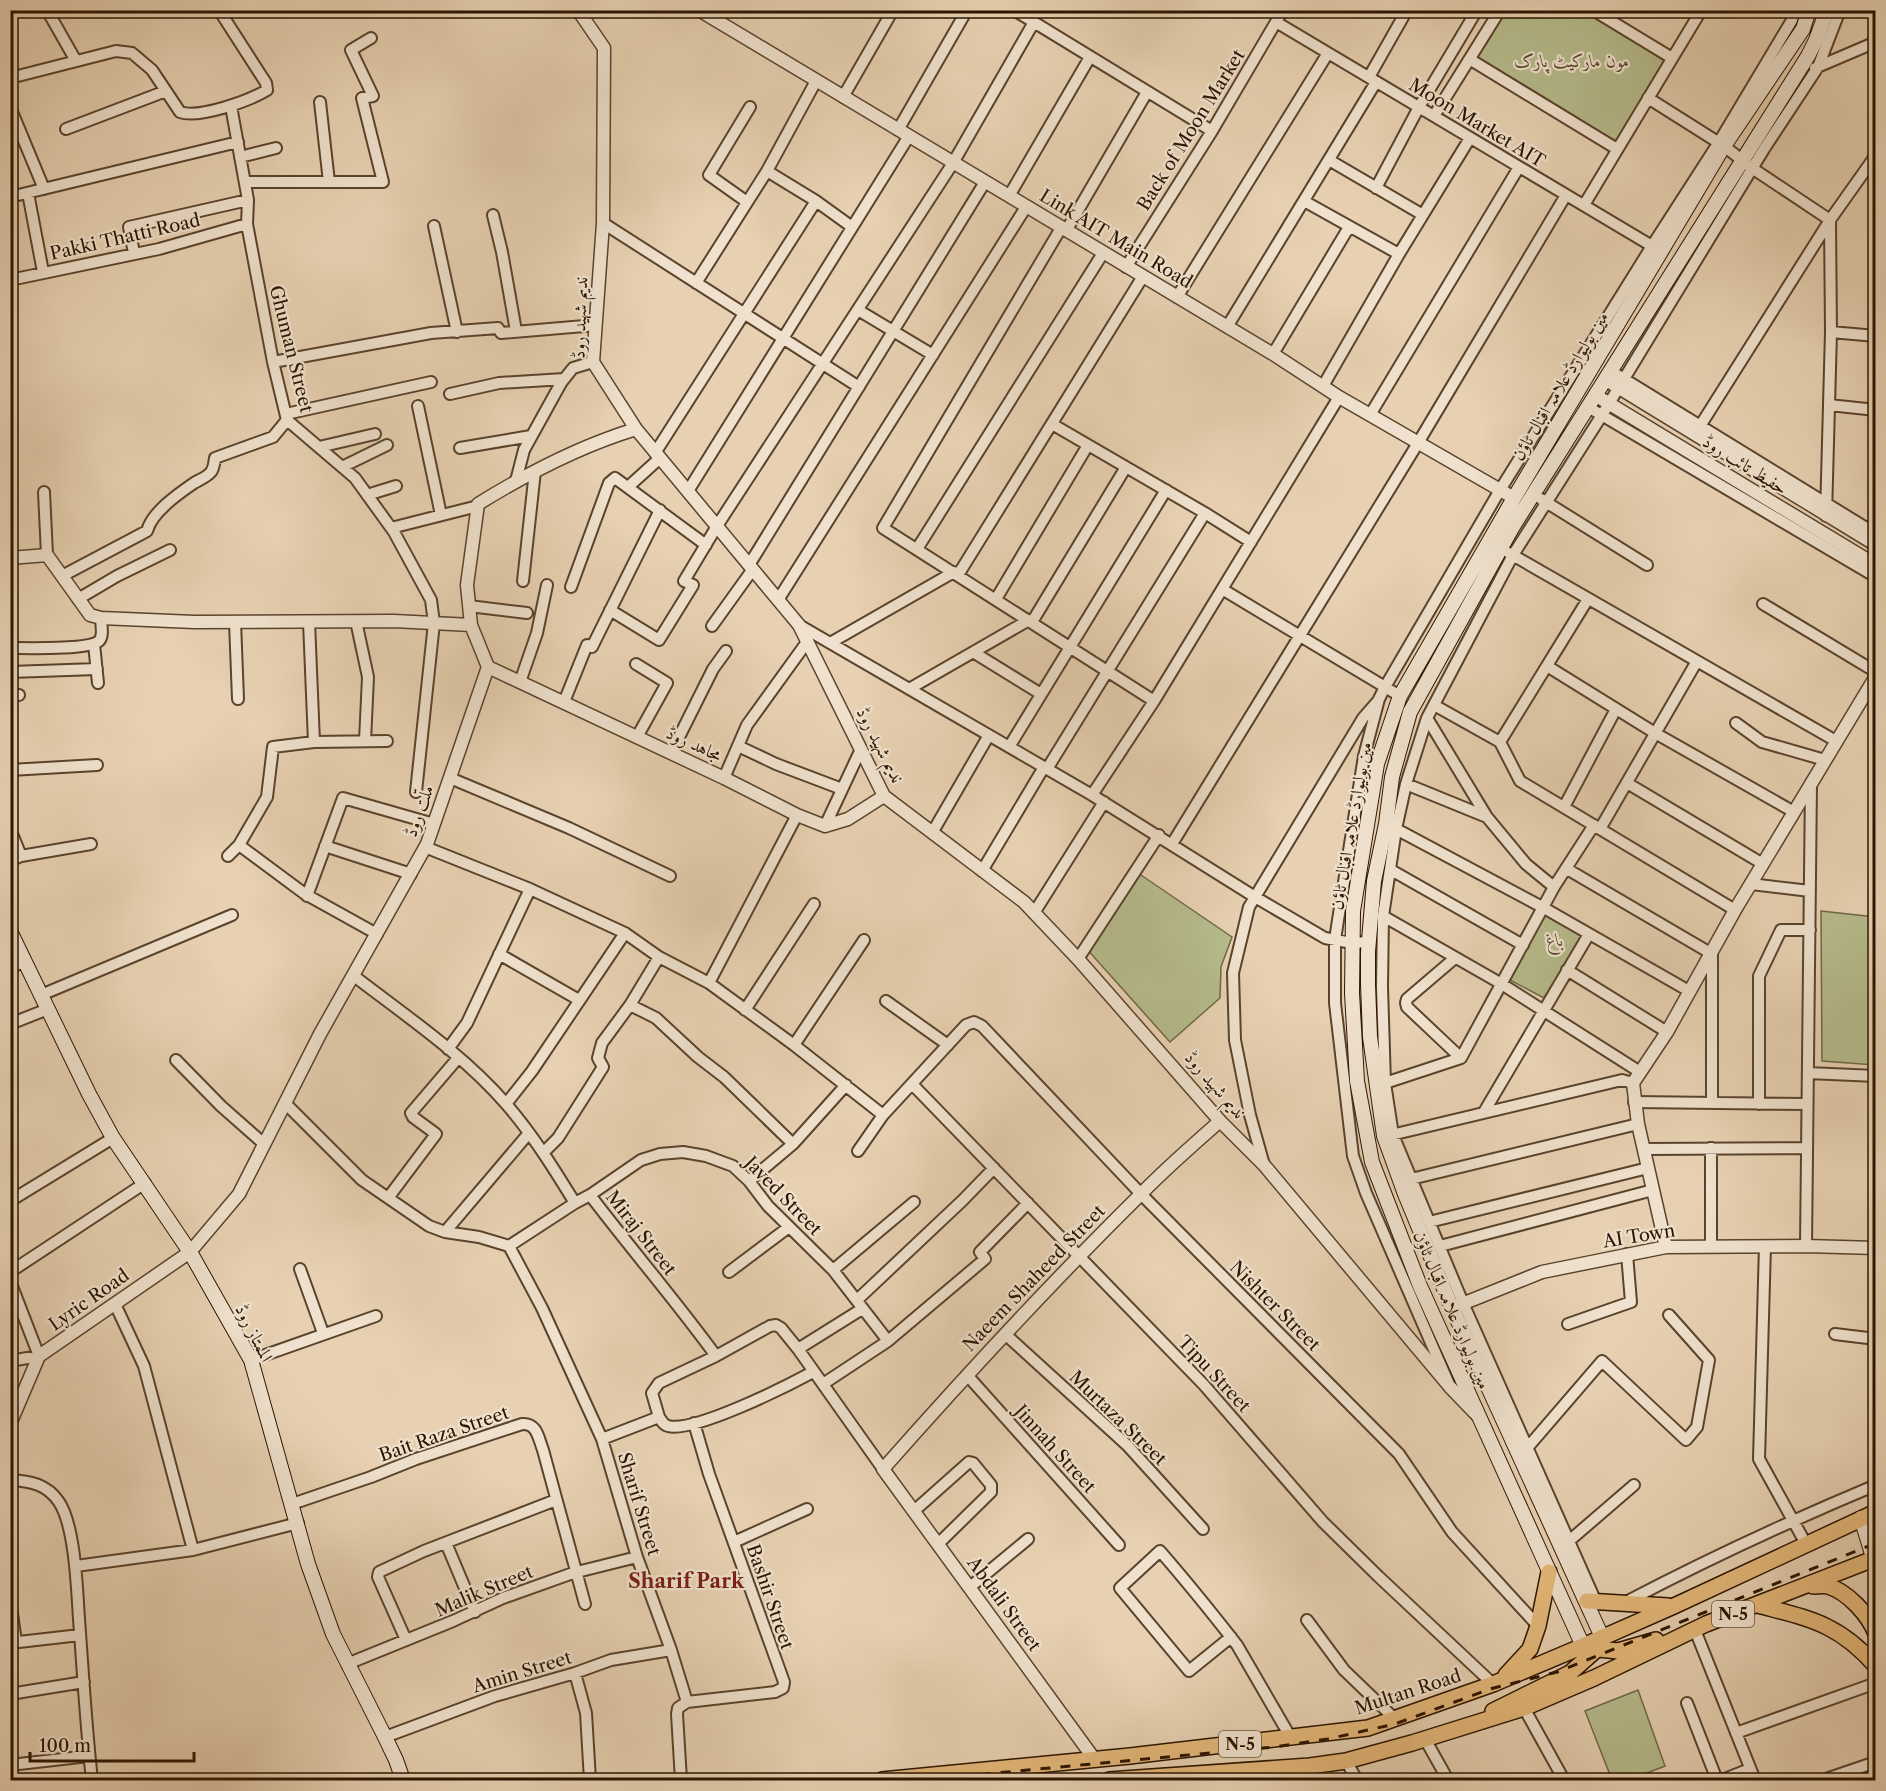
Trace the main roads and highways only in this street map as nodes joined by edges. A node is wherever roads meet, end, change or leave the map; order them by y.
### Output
1 (1809, 10) edge
2 (1827, 10) edge
3 (10, 931) edge
4 (1875, 1512) edge
5 (1861, 1518) junction
6 (1875, 1561) edge
7 (1549, 1572) junction
8 (1807, 1586) junction
9 (1591, 1602) junction
10 (1758, 1605) junction
11 (1674, 1606) junction
12 (1700, 1627) junction
13 (1875, 1634) edge
14 (1594, 1645) junction
15 (1875, 1666) edge
16 (1497, 1682) junction
17 (1460, 1727) junction
18 (402, 1780) edge
19 (882, 1780) edge
20 (1109, 1780) edge
21 (1135, 1780) edge

1 - 7 main road, مین بولیوارڈ علامہ اقبال ٹاؤن
2 - 9 main road, مین بولیوارڈ علامہ اقبال ٹاؤن
3 - 18 main road, الممتاز روڈ
4 - 5 main road, Multan Road / N-5
5 - 6 main road
5 - 11 main road, Multan Road / N-5
6 - 8 main road, N-5
7 - 14 main road, مین بولیوارڈ علامہ اقبال ٹاؤن
7 - 16 main road
8 - 10 main road, N-5
8 - 13 main road
9 - 11 main road
9 - 14 main road, مین بولیوارڈ علامہ اقبال ٹاؤن
10 - 12 main road, N-5
10 - 15 main road
11 - 14 main road, Multan Road / N-5
12 - 14 main road
12 - 17 main road, N-5
14 - 16 main road, Multan Road / N-5
14 - 17 main road
16 - 19 main road, Multan Road / N-5
17 - 21 main road, N-5
20 - 21 main road, N-5

